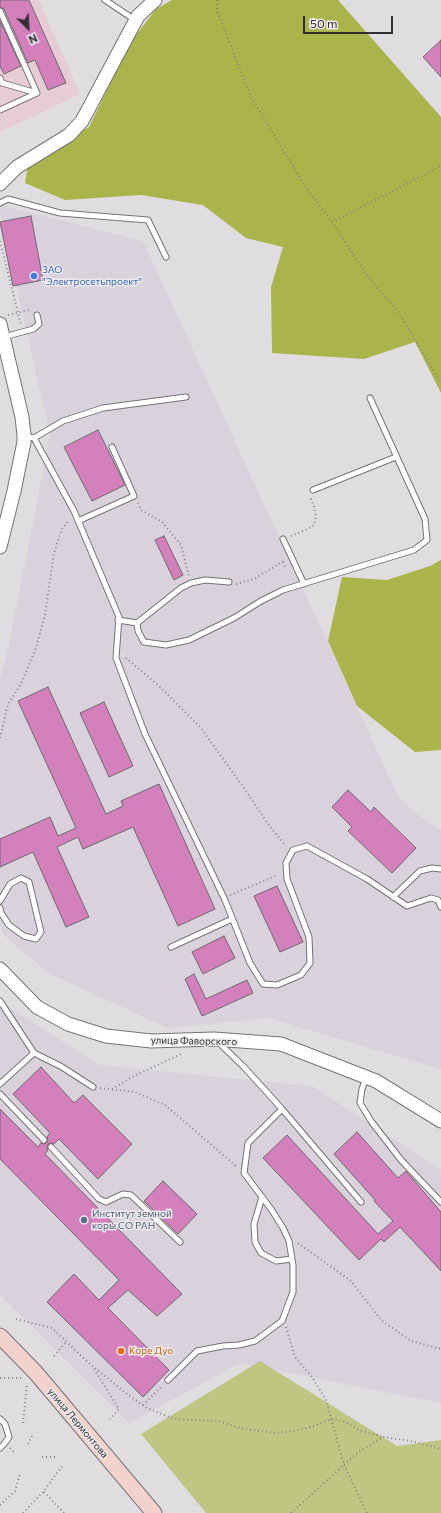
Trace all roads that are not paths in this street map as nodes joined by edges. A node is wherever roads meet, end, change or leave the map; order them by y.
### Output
1 (105, 0) edge
2 (155, 0) edge
3 (0, 11) edge
4 (136, 20) junction
5 (0, 78) edge
6 (37, 93) junction
7 (0, 110) edge
8 (0, 184) edge
9 (0, 203) edge
10 (166, 257) dead end
11 (37, 315) road end
12 (3, 319) edge
13 (3, 337) junction
14 (186, 397) dead end
15 (370, 398) dead end
16 (29, 437) junction
17 (112, 447) dead end
18 (396, 457) junction
19 (313, 490) road end
20 (78, 521) junction
21 (283, 539) road end
22 (0, 547) edge
23 (229, 582) road end
24 (304, 584) junction
25 (118, 620) junction
26 (137, 623) junction
27 (441, 869) edge
28 (393, 897) junction
29 (0, 901) edge
30 (441, 907) edge
31 (0, 912) edge
32 (232, 919) junction
33 (171, 947) dead end
34 (0, 969) edge
35 (0, 1001) edge
36 (214, 1039) junction
37 (34, 1053) junction
38 (367, 1077) junction
39 (0, 1084) edge
40 (93, 1087) road end
41 (0, 1094) edge
42 (282, 1109) junction
43 (441, 1121) edge
44 (44, 1140) dead end
45 (52, 1147) dead end
46 (262, 1197) junction
47 (361, 1202) dead end
48 (441, 1202) edge
49 (180, 1242) dead end
50 (292, 1259) junction
51 (0, 1336) edge
52 (168, 1380) road end
53 (0, 1419) edge
54 (0, 1448) edge
55 (154, 1513) edge

1 - 4 lane
2 - 4 street
3 - 6 lane
4 - 8 street
5 - 6 lane
6 - 7 lane
9 - 10 lane
11 - 13 lane
12 - 13 street
13 - 16 street
14 - 16 lane
15 - 18 lane
16 - 20 lane
16 - 22 street
17 - 20 lane
18 - 19 lane
18 - 24 lane
20 - 25 lane
21 - 24 lane
23 - 26 lane
24 - 26 lane
25 - 26 lane
25 - 32 lane
27 - 28 lane
28 - 30 lane
28 - 32 lane
29 - 31 lane
32 - 33 lane
34 - 36 street, улица Фаворского
35 - 37 lane
36 - 38 street, улица Фаворского
36 - 42 lane
37 - 39 lane
37 - 40 lane
38 - 43 street, улица Фаворского
38 - 48 lane
41 - 44 lane
42 - 46 lane
42 - 47 lane
45 - 49 lane
46 - 50 lane
46 - 50 lane
50 - 52 lane
51 - 55 main road, улица Лермонтова
53 - 54 lane

